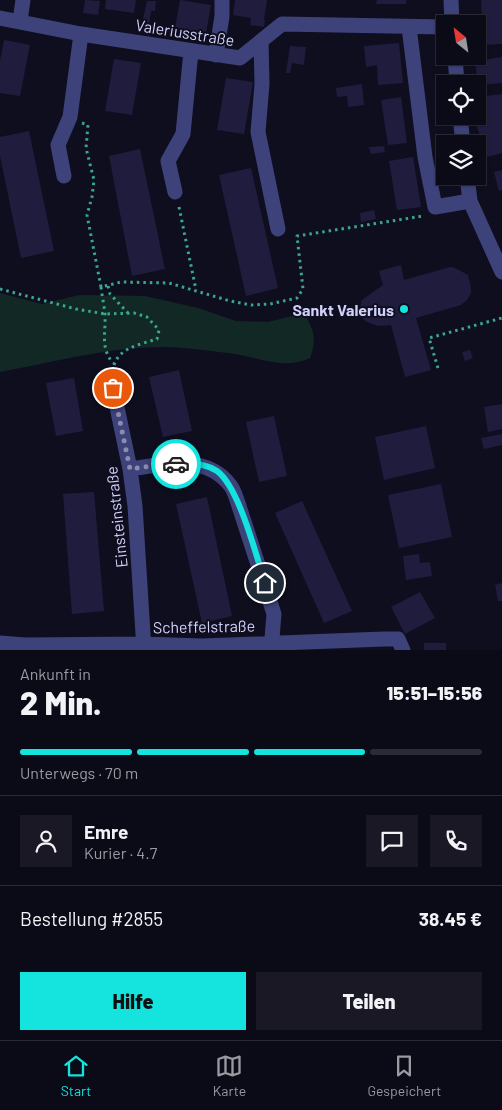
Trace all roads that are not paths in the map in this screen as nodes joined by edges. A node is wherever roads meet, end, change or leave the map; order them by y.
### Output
1 (23, 0) edge
2 (222, 0) edge
3 (451, 0) edge
4 (452, 15) edge
5 (0, 18) edge
6 (20, 21) junction
7 (409, 27) junction
8 (436, 27) edge
9 (81, 34) junction
10 (261, 41) junction
11 (191, 51) junction
12 (216, 55) junction
13 (64, 176) dead end
14 (468, 185) edge
15 (175, 192) road end
16 (470, 202) junction
17 (278, 229) dead end
18 (502, 272) edge
19 (113, 388) dead end
20 (130, 469) junction
21 (0, 643) edge
22 (271, 646) edge
23 (144, 647) edge
24 (403, 650) edge

1 - 6 street
2 - 12 street
3 - 4 street
5 - 6 street, Valeriusstraße
6 - 9 street, Valeriusstraße
7 - 8 street, Valeriusstraße
7 - 10 street, Valeriusstraße
7 - 16 street
9 - 11 street, Valeriusstraße
9 - 13 street
10 - 12 street, Valeriusstraße
10 - 17 street
11 - 12 street, Valeriusstraße
11 - 15 street
14 - 16 street
16 - 18 street
19 - 20 street, Einsteinstraße
20 - 22 street
20 - 23 street, Einsteinstraße
21 - 23 street, Scheffelstraße
22 - 23 street, Scheffelstraße
22 - 24 street, Scheffelstraße

